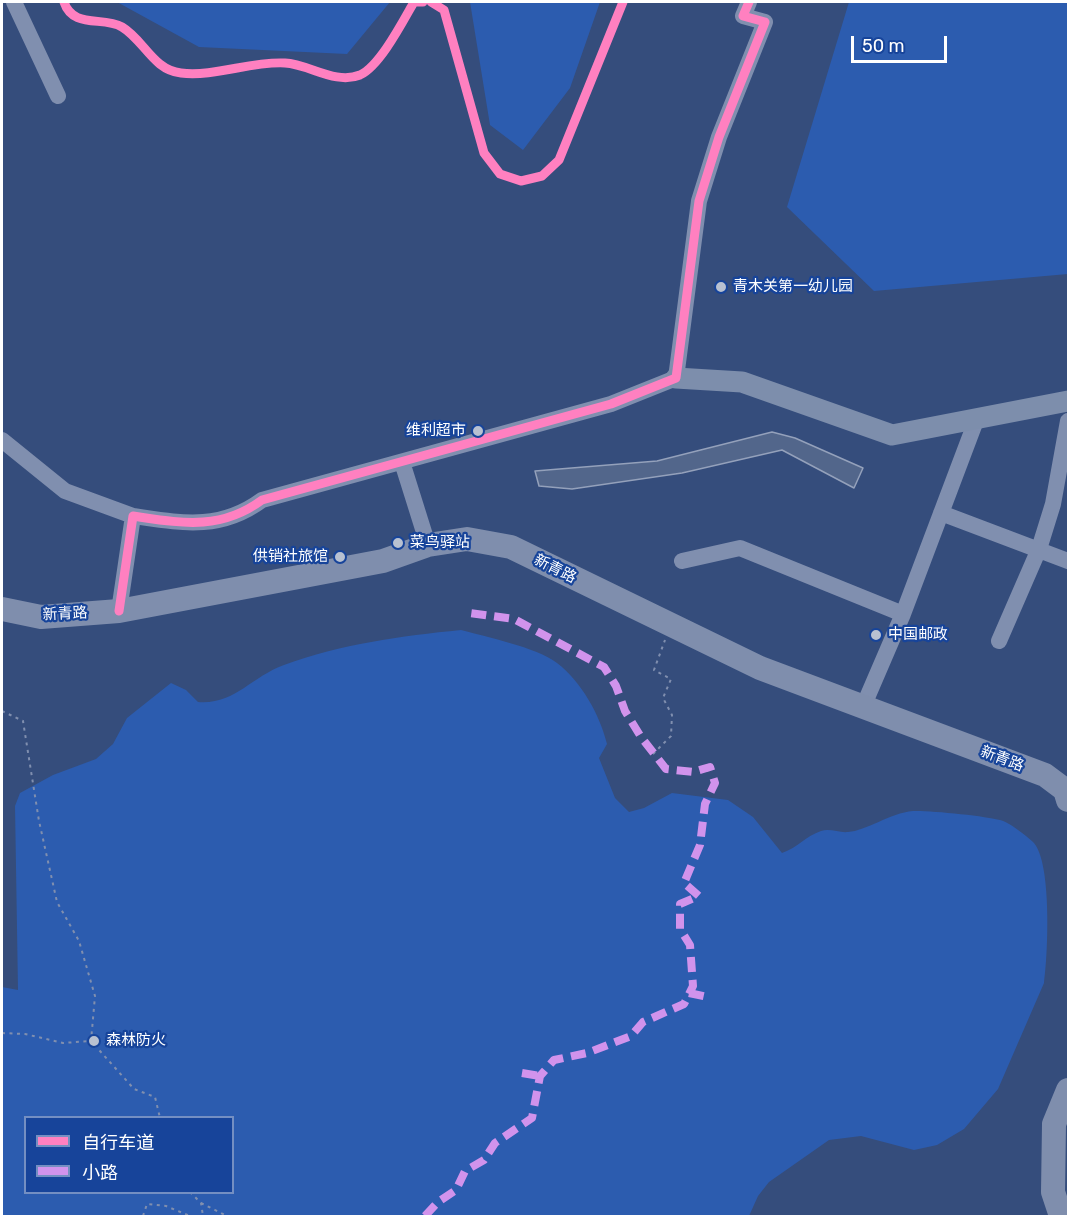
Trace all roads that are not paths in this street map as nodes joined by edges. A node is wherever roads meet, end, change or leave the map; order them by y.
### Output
1 (14, 2) edge
2 (749, 2) edge
3 (58, 96) dead end
4 (676, 378) junction
5 (1068, 401) edge
6 (978, 418) junction
7 (1068, 421) edge
8 (2, 440) edge
9 (402, 462) junction
10 (941, 513) junction
11 (133, 516) junction
12 (428, 545) junction
13 (1039, 549) junction
14 (682, 561) dead end
15 (1068, 561) edge
16 (2, 609) edge
17 (119, 611) junction
18 (903, 614) junction
19 (999, 641) dead end
20 (863, 707) junction
21 (1068, 790) edge
22 (1068, 1090) edge
23 (1061, 1216) edge

1 - 3 street
2 - 4 street
4 - 6 main road
4 - 9 street
5 - 6 main road
6 - 10 street
7 - 13 street
8 - 11 street
9 - 11 street
9 - 12 street
10 - 13 street
10 - 18 street
11 - 17 street
12 - 17 highway, 新青路
12 - 20 highway, 新青路
13 - 15 street
13 - 19 street
14 - 18 street
16 - 17 highway, 新青路
18 - 20 street
20 - 21 highway, 新青路
22 - 23 highway

